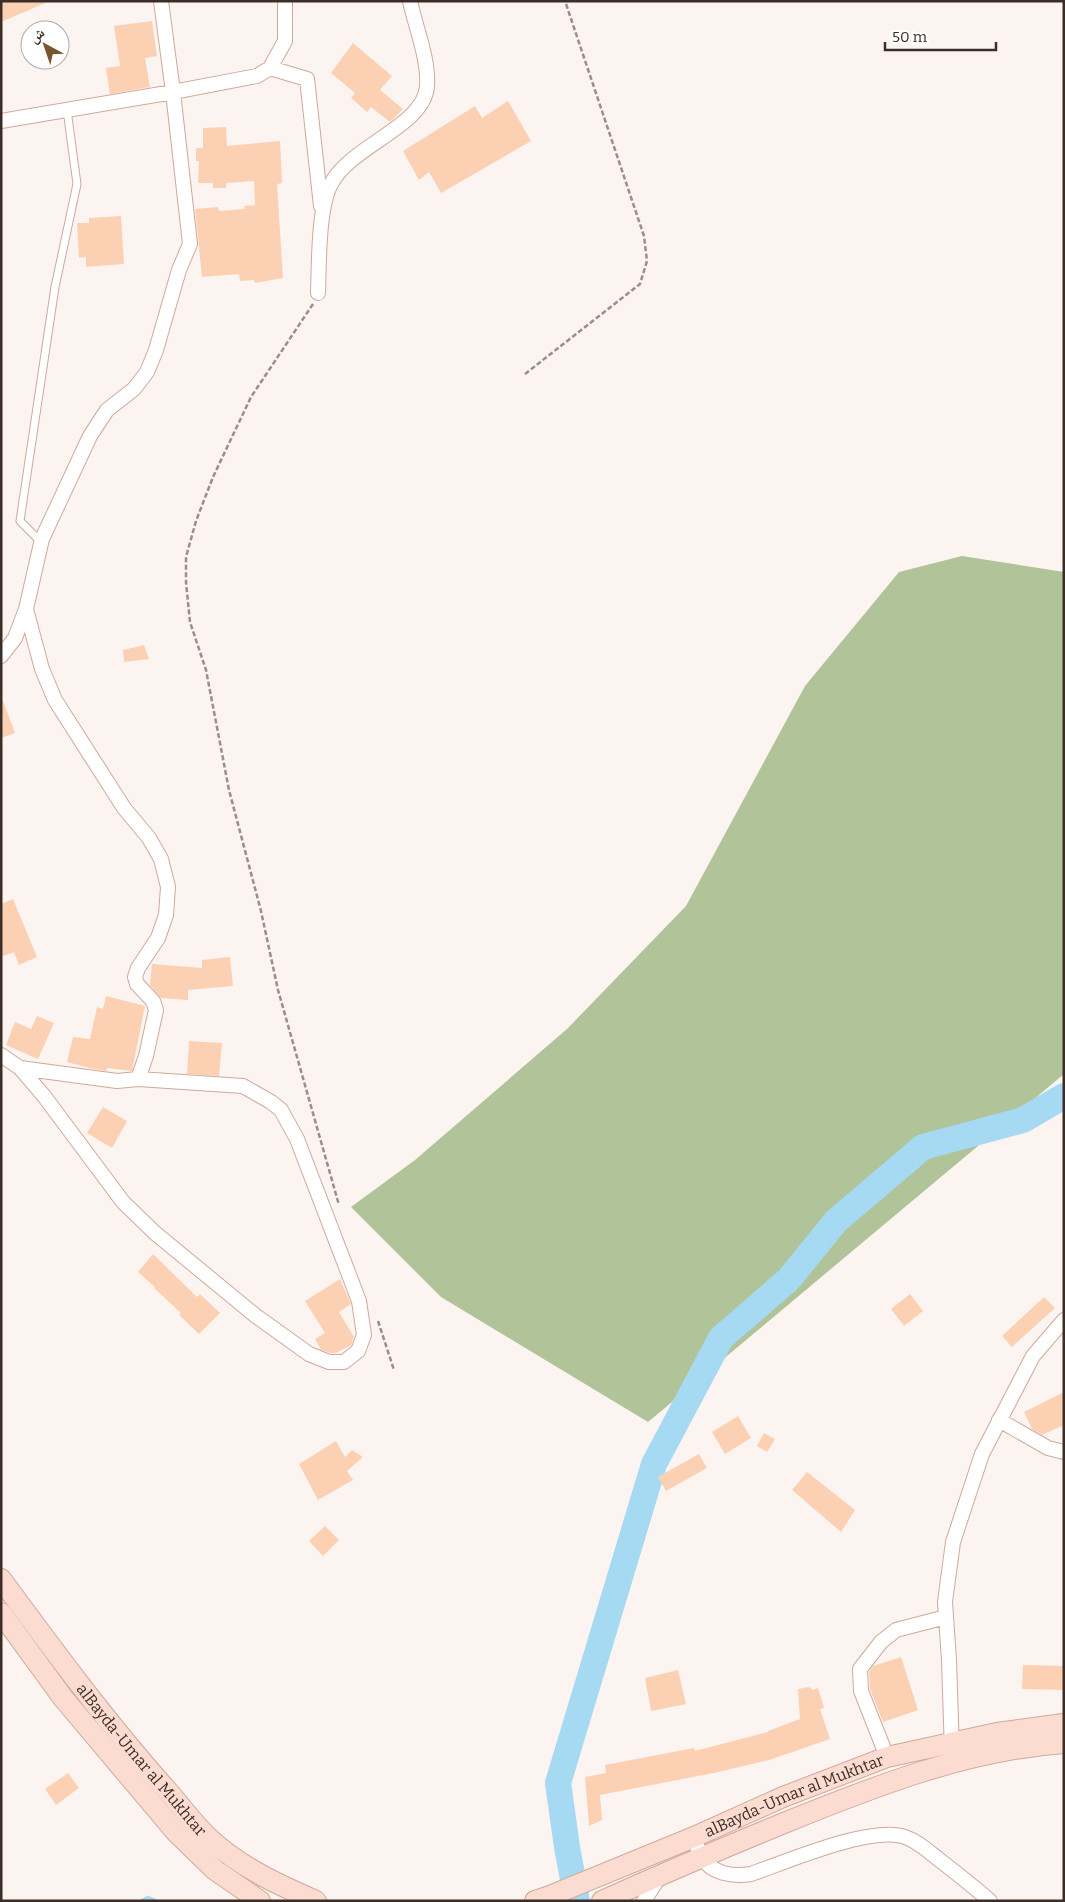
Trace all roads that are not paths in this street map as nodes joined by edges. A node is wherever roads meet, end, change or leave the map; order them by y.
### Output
1 (161, 1) edge
2 (285, 1) edge
3 (410, 1) edge
4 (270, 68) junction
5 (173, 92) junction
6 (67, 110) junction
7 (1, 121) edge
8 (322, 216) junction
9 (318, 294) road end
10 (41, 542) junction
11 (26, 609) junction
12 (1, 656) edge
13 (1, 1055) edge
14 (20, 1068) junction
15 (138, 1079) junction
16 (1064, 1320) edge
17 (999, 1420) junction
18 (1064, 1452) edge
19 (1, 1580) edge
20 (1, 1613) edge
21 (946, 1617) junction
22 (61, 1662) junction
23 (44, 1672) junction
24 (1064, 1724) edge
25 (951, 1742) junction
26 (1064, 1743) edge
27 (887, 1757) junction
28 (953, 1763) junction
29 (694, 1837) junction
30 (702, 1857) junction
31 (659, 1877) junction
32 (542, 1899) edge
33 (605, 1899) edge
34 (260, 1901) edge
35 (316, 1901) edge
36 (644, 1901) edge
37 (990, 1901) edge

1 - 5 street
2 - 4 street
3 - 8 street
4 - 5 street
4 - 8 street
5 - 6 street
5 - 10 street
6 - 7 street
6 - 10 lane
8 - 9 street
10 - 11 street
11 - 12 street
11 - 15 street
13 - 14 street
14 - 15 street
14 - 15 street
16 - 17 street
17 - 18 street
17 - 21 street
19 - 22 main road, alBayda-Umar al Mukhtar
20 - 23 main road, alBayda-Umar al Mukhtar
21 - 25 street
21 - 27 street
22 - 23 main road
22 - 35 main road, alBayda-Umar al Mukhtar
23 - 34 main road, alBayda-Umar al Mukhtar
24 - 25 main road, alBayda-Umar al Mukhtar
25 - 27 main road, alBayda-Umar al Mukhtar
25 - 28 street
26 - 28 main road, alBayda-Umar al Mukhtar
27 - 29 main road, alBayda-Umar al Mukhtar
28 - 30 main road, alBayda-Umar al Mukhtar
29 - 30 street
29 - 32 main road, alBayda-Umar al Mukhtar
30 - 31 main road, alBayda-Umar al Mukhtar
30 - 37 street
31 - 33 main road, alBayda-Umar al Mukhtar
31 - 36 street

